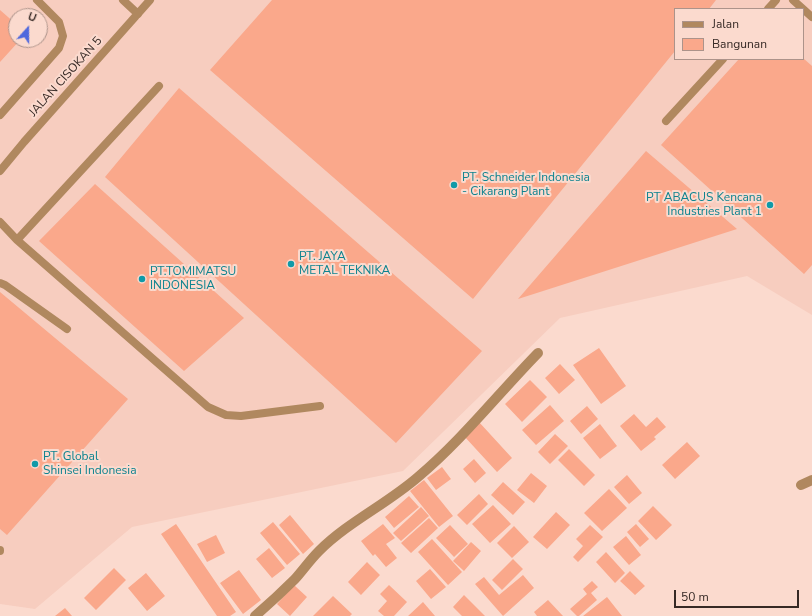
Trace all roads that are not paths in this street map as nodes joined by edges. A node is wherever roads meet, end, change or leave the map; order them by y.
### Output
1 (37, 0) edge
2 (123, 0) edge
3 (150, 0) edge
4 (776, 0) edge
5 (792, 0) edge
6 (769, 8) edge
7 (802, 8) edge
8 (804, 10) edge
9 (138, 14) junction
10 (812, 17) edge
11 (722, 60) edge
12 (159, 86) dead end
13 (0, 115) edge
14 (666, 121) dead end
15 (0, 171) edge
16 (0, 222) edge
17 (16, 240) junction
18 (0, 283) edge
19 (67, 329) dead end
20 (538, 353) dead end
21 (320, 406) dead end
22 (812, 480) edge
23 (802, 485) dead end
24 (255, 616) edge

1 - 13 lane
2 - 9 lane
3 - 9 lane, JALAN CISOKAN 5
4 - 6 lane
5 - 7 lane
8 - 10 lane
9 - 15 lane, JALAN CISOKAN 5
11 - 14 lane
12 - 17 lane
16 - 17 lane
17 - 21 lane
18 - 19 lane
20 - 24 street
22 - 23 street

